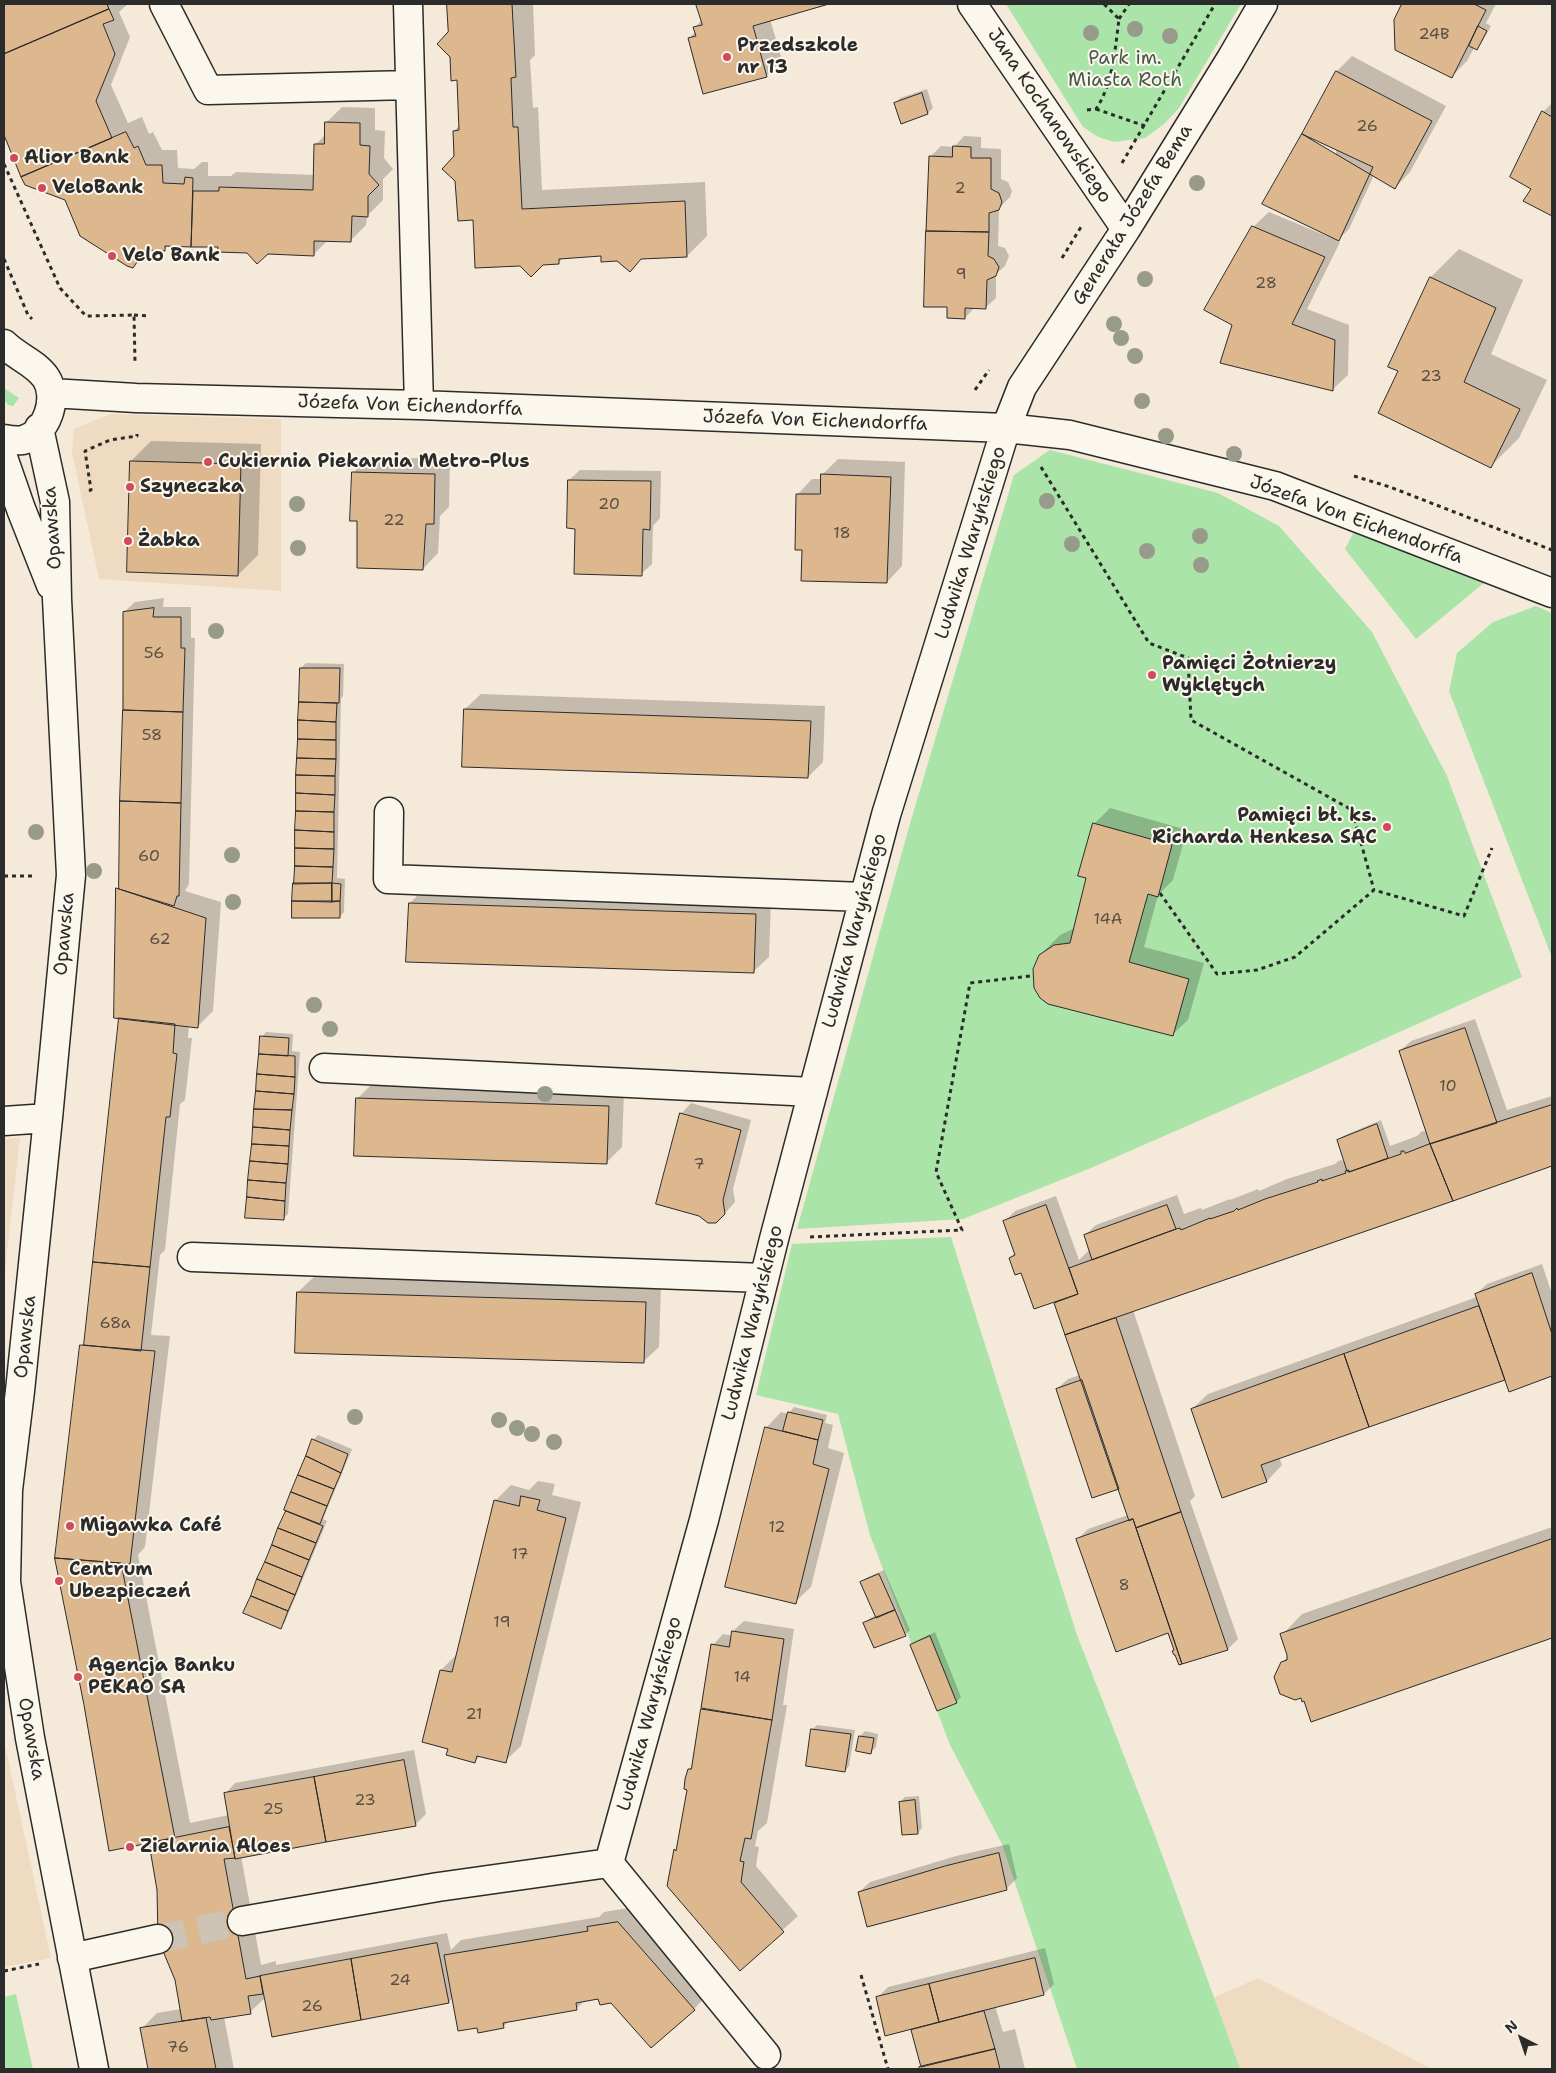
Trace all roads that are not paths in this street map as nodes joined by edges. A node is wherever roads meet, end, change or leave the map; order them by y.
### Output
1 (164, 4) edge
2 (408, 4) edge
3 (972, 4) edge
4 (1262, 4) edge
5 (410, 85) junction
6 (1126, 229) junction
7 (4, 344) edge
8 (51, 392) junction
9 (419, 406) junction
10 (40, 428) junction
11 (1006, 428) junction
12 (4, 439) edge
13 (4, 460) edge
14 (1552, 593) edge
15 (57, 599) junction
16 (388, 812) dead end
17 (864, 897) junction
18 (324, 1068) dead end
19 (813, 1092) junction
20 (48, 1118) junction
21 (4, 1120) edge
22 (192, 1257) dead end
23 (764, 1278) junction
24 (609, 1863) junction
25 (242, 1921) tunnel mouth
26 (158, 1939) tunnel mouth
27 (72, 1958) junction
28 (766, 2055) dead end
29 (94, 2069) edge

1 - 5 street
2 - 5 street
3 - 6 street, Jana Kochanowskiego
4 - 6 street, Generała Józefa Bema
5 - 9 street
6 - 11 street, Generała Józefa Bema
7 - 8 street
8 - 9 street, Józefa Von Eichendorffa
8 - 10 street
9 - 11 street, Józefa Von Eichendorffa
10 - 12 street
10 - 15 street, Opawska
11 - 14 street, Józefa Von Eichendorffa
11 - 17 street, Ludwika Waryńskiego
13 - 15 street, Opawska
15 - 20 street, Opawska
16 - 17 street
17 - 19 street, Ludwika Waryńskiego
18 - 19 street
19 - 23 street, Ludwika Waryńskiego
20 - 21 street
20 - 27 street, Opawska
22 - 23 street
23 - 24 street, Ludwika Waryńskiego
24 - 25 street
24 - 28 street
26 - 27 street
27 - 29 street, Opawska

